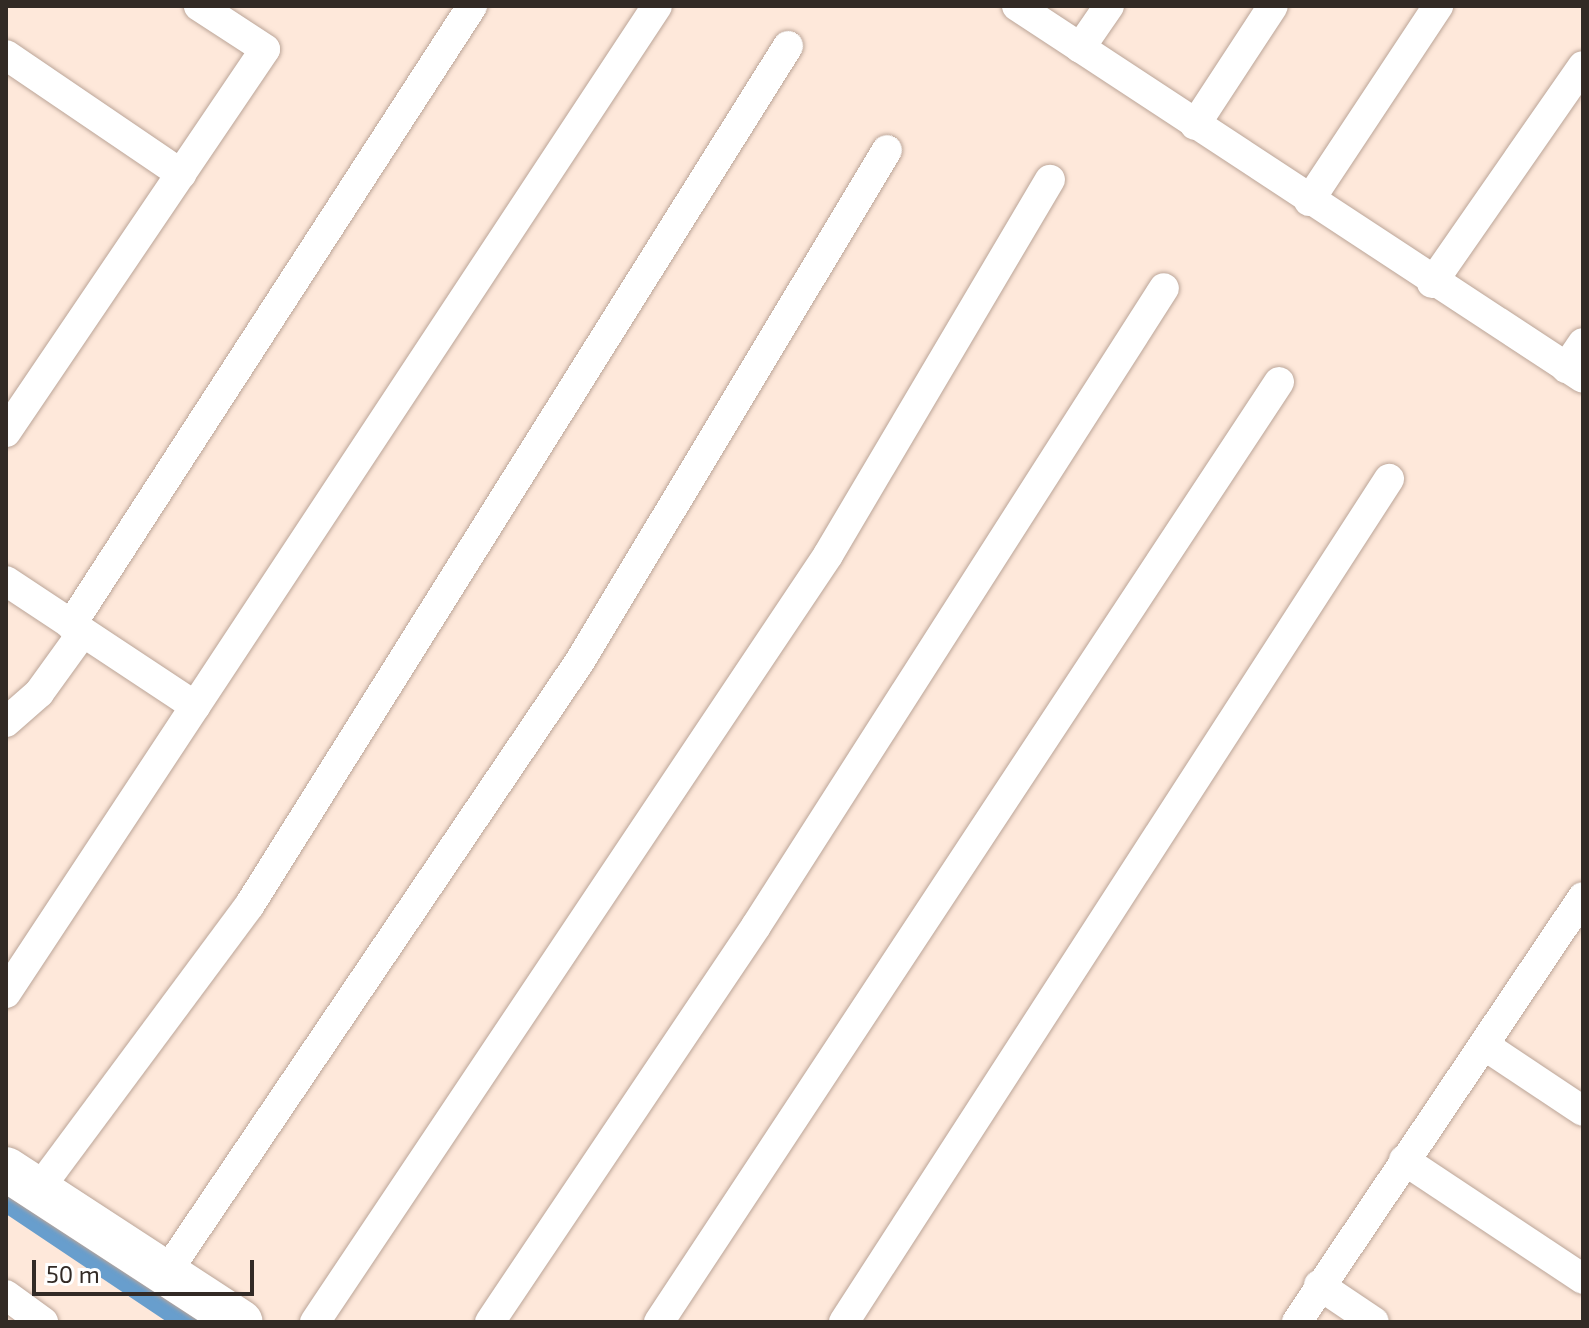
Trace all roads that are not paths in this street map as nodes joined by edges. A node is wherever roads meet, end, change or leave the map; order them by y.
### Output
1 (199, 6) edge
2 (472, 6) edge
3 (657, 6) edge
4 (1017, 6) edge
5 (1109, 6) edge
6 (1273, 6) edge
7 (1438, 6) edge
8 (788, 46) dead end
9 (1080, 48) junction
10 (6, 55) edge
11 (1583, 66) edge
12 (1195, 125) junction
13 (887, 150) dead end
14 (181, 174) junction
15 (1050, 180) dead end
16 (1309, 201) junction
17 (1432, 283) junction
18 (1164, 288) dead end
19 (1577, 363) edge
20 (1279, 382) dead end
21 (6, 432) edge
22 (1389, 479) dead end
23 (6, 581) edge
24 (77, 628) junction
25 (195, 706) junction
26 (6, 722) edge
27 (1583, 897) edge
28 (1574, 930) edge
29 (6, 993) edge
30 (1487, 1047) junction
31 (1583, 1111) edge
32 (1404, 1160) junction
33 (22, 1180) edge
34 (166, 1273) junction
35 (1583, 1279) edge
36 (1319, 1285) junction
37 (6, 1295) edge
38 (43, 1322) edge
39 (241, 1322) edge
40 (315, 1322) edge
41 (490, 1322) edge
42 (659, 1322) edge
43 (844, 1322) edge
44 (1297, 1322) edge
45 (1374, 1322) edge

1 - 14 street
2 - 24 street
3 - 25 street
4 - 9 street
5 - 9 street
6 - 12 street
7 - 16 street
8 - 33 street
9 - 12 street
10 - 14 street
11 - 17 street
12 - 16 street
13 - 34 street
14 - 21 street
15 - 40 street
16 - 17 street
17 - 19 street
18 - 41 street
20 - 42 street
22 - 43 street
23 - 24 street
24 - 25 street
24 - 26 street
25 - 29 street
27 - 28 street
28 - 30 street
30 - 31 street
30 - 32 street
32 - 35 street
32 - 36 street
33 - 34 street
34 - 39 street
36 - 44 street
36 - 45 street
37 - 38 street

